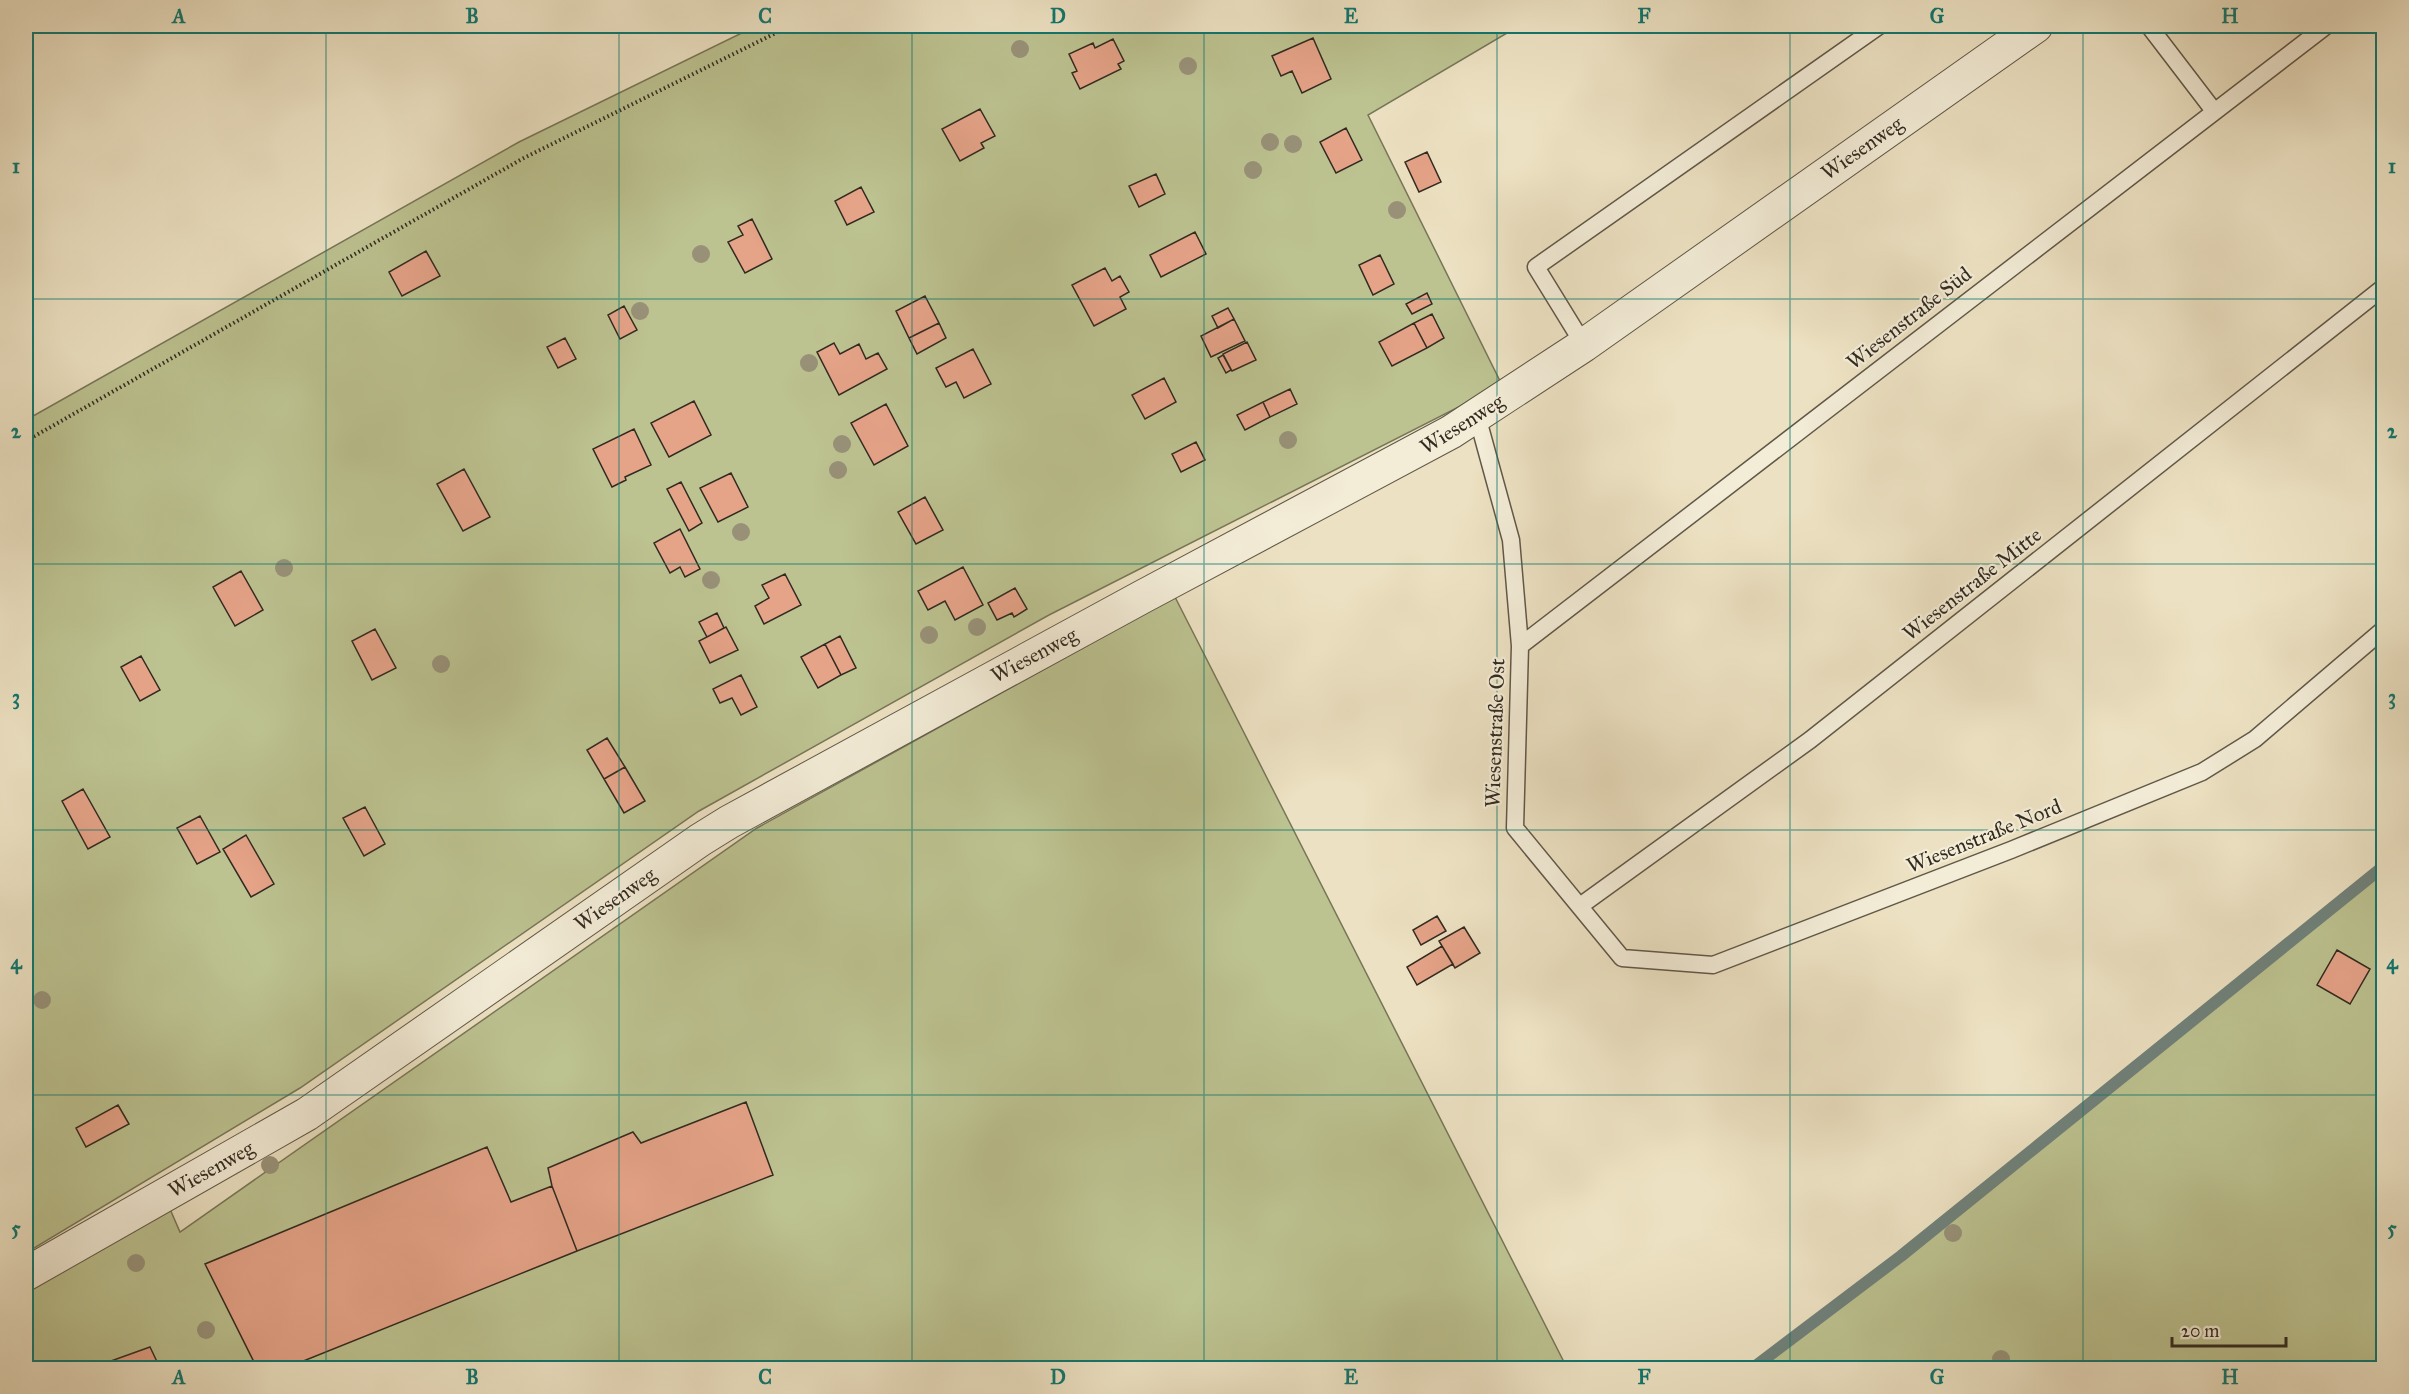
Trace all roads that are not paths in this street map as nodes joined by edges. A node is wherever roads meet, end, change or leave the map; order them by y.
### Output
1 (1879, 26) edge
2 (2036, 26) edge
3 (2149, 26) edge
4 (2326, 26) edge
5 (2214, 111) junction
6 (2384, 287) edge
7 (1584, 345) junction
8 (1477, 416) junction
9 (2384, 629) edge
10 (1521, 646) junction
11 (1580, 906) junction
12 (26, 1274) edge

1 - 7 lane
2 - 7 street, Wiesenweg
3 - 5 lane
4 - 5 lane, Wiesenstraße Süd
5 - 10 lane, Wiesenstraße Süd
6 - 11 lane, Wiesenstraße Mitte
7 - 8 street, Wiesenweg
8 - 10 lane, Wiesenstraße Ost
8 - 12 street, Wiesenweg
9 - 11 lane, Wiesenstraße Nord
10 - 11 lane, Wiesenstraße Ost

